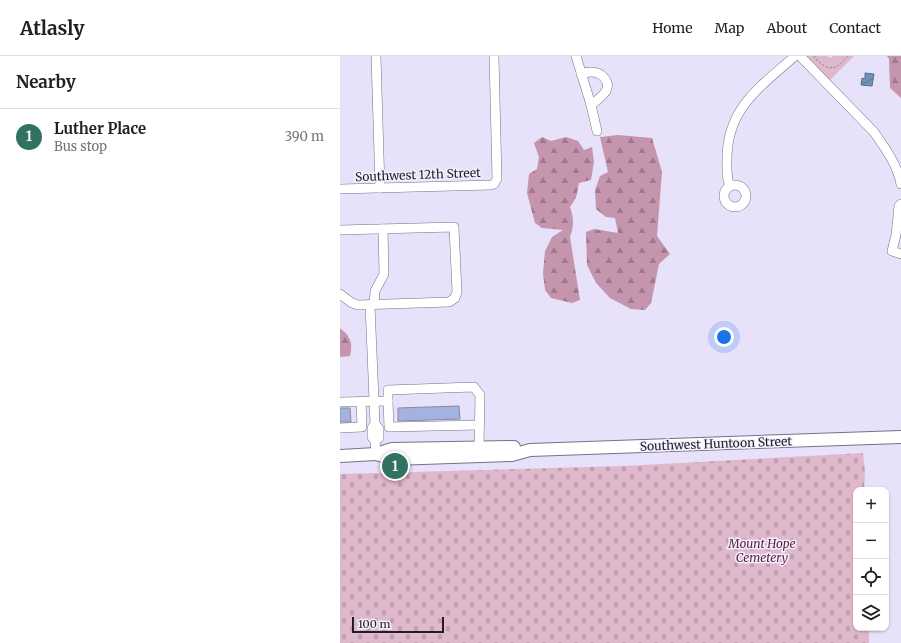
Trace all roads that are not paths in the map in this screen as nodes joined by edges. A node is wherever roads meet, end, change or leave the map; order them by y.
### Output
1 (376, 56) edge
2 (494, 56) edge
3 (576, 56) edge
4 (795, 56) edge
5 (800, 56) edge
6 (581, 74) junction
7 (591, 105) junction
8 (597, 131) dead end
9 (901, 184) edge
10 (730, 186) dead end
11 (380, 188) junction
12 (340, 189) edge
13 (901, 204) edge
14 (383, 229) junction
15 (340, 230) edge
16 (896, 253) edge
17 (340, 294) edge
18 (372, 304) junction
19 (361, 401) junction
20 (374, 401) junction
21 (388, 401) junction
22 (340, 402) edge
23 (480, 425) junction
24 (340, 428) edge
25 (901, 437) edge
26 (479, 447) junction
27 (530, 450) junction
28 (376, 454) junction
29 (340, 456) edge

1 - 11 street
2 - 11 street, Southwest 12th Street
3 - 6 street
4 - 10 street
5 - 9 street
6 - 7 street
6 - 7 street
7 - 8 street
11 - 12 street, Southwest 12th Street
13 - 16 street
14 - 15 street
14 - 18 street
14 - 18 street
17 - 18 street
18 - 20 street
19 - 20 street
19 - 22 street
19 - 24 street
20 - 21 street
20 - 28 street
21 - 23 street
21 - 23 street
23 - 26 street
25 - 27 main road, Southwest Huntoon Street
26 - 27 main road, Southwest Huntoon Street
26 - 28 main road, Southwest Huntoon Street
27 - 28 main road, Southwest Huntoon Street
28 - 29 main road, Southwest Huntoon Street

